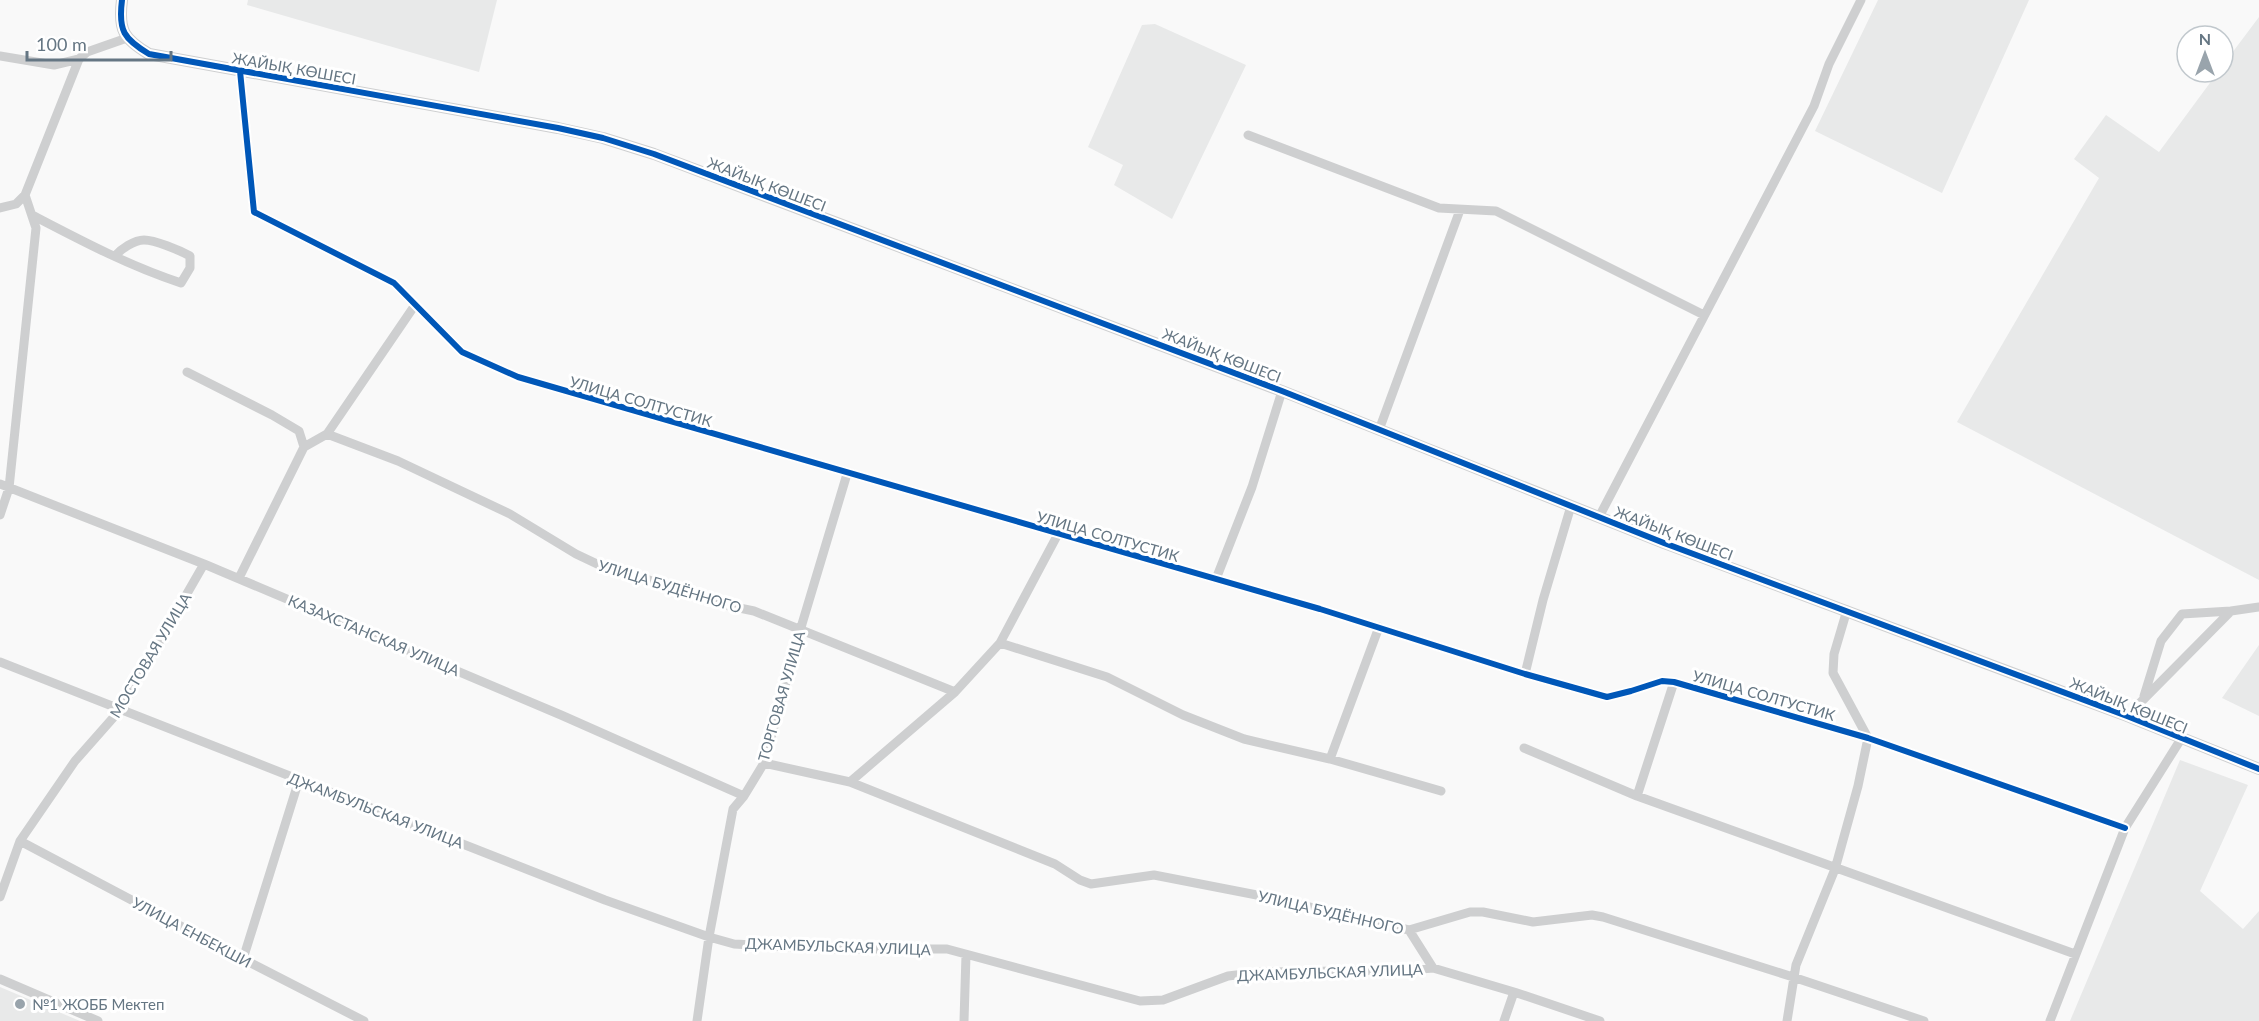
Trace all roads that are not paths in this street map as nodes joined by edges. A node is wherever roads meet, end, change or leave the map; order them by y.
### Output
1 (122, 0) edge
2 (1861, 0) edge
3 (127, 38) junction
4 (0, 56) edge
5 (79, 59) junction
6 (240, 71) junction
7 (1248, 135) dead end
8 (25, 195) junction
9 (0, 208) edge
10 (1460, 210) junction
11 (32, 215) junction
12 (115, 256) junction
13 (415, 305) junction
14 (1704, 315) junction
15 (187, 372) dead end
16 (1282, 391) junction
17 (1379, 430) junction
18 (327, 434) junction
19 (304, 447) junction
20 (847, 474) junction
21 (4, 486) edge
22 (1571, 506) junction
23 (0, 514) edge
24 (1599, 517) junction
25 (1058, 534) junction
26 (204, 564) junction
27 (239, 578) junction
28 (1216, 579) junction
29 (2259, 607) edge
30 (1847, 610) junction
31 (2231, 611) junction
32 (1379, 627) junction
33 (801, 629) junction
34 (1000, 644) junction
35 (0, 662) edge
36 (1525, 674) junction
37 (1674, 681) junction
38 (955, 692) junction
39 (2144, 698) junction
40 (120, 710) junction
41 (2127, 716) junction
42 (1868, 738) junction
43 (2181, 738) junction
44 (1524, 748) dead end
45 (1330, 759) junction
46 (764, 763) junction
47 (2259, 769) edge
48 (299, 780) junction
49 (850, 782) junction
50 (1441, 791) dead end
51 (744, 796) junction
52 (1637, 796) junction
53 (2125, 828) junction
54 (20, 841) junction
55 (1835, 869) junction
56 (0, 897) edge
57 (1409, 930) junction
58 (709, 937) junction
59 (2075, 954) junction
60 (966, 956) junction
61 (243, 959) junction
62 (1433, 968) junction
63 (1793, 976) junction
64 (0, 979) edge
65 (1514, 992) junction
66 (98, 1021) edge
67 (364, 1021) edge
68 (697, 1021) edge
69 (964, 1021) edge
70 (1504, 1021) edge
71 (1600, 1021) edge
72 (1787, 1021) edge
73 (1924, 1021) edge
74 (2050, 1021) edge

1 - 3 street
2 - 14 street
3 - 5 street
3 - 6 street, ЖАЙЫҚ КӨШЕСІ
4 - 5 street
5 - 8 street
6 - 13 street, УЛИЦА СОЛТУСТИК
6 - 16 street, ЖАЙЫҚ КӨШЕСІ
7 - 10 street
8 - 9 street
8 - 11 street
10 - 14 street
10 - 17 street
11 - 12 street
11 - 21 street
12 - 12 street
13 - 18 street
13 - 20 street, УЛИЦА СОЛТУСТИК
14 - 24 street
15 - 19 street
16 - 17 street, ЖАЙЫҚ КӨШЕСІ
16 - 28 street
17 - 22 street, ЖАЙЫҚ КӨШЕСІ
18 - 19 street
18 - 33 street, УЛИЦА БУДЁННОГО
19 - 27 street
20 - 25 street, УЛИЦА СОЛТУСТИК
20 - 33 street, ТОРГОВАЯ УЛИЦА
21 - 23 street
21 - 26 street, КАЗАХСТАНСКАЯ УЛИЦА
22 - 24 street, ЖАЙЫҚ КӨШЕСІ
22 - 36 street
24 - 30 street, ЖАЙЫҚ КӨШЕСІ
25 - 28 street, УЛИЦА СОЛТУСТИК
25 - 34 street
26 - 27 street, КАЗАХСТАНСКАЯ УЛИЦА
26 - 40 street, МОСТОВАЯ УЛИЦА
27 - 51 street, КАЗАХСТАНСКАЯ УЛИЦА
28 - 32 street, УЛИЦА СОЛТУСТИК
29 - 31 street
30 - 41 street, ЖАЙЫҚ КӨШЕСІ
30 - 42 street
31 - 39 street
31 - 39 street
32 - 36 street, УЛИЦА СОЛТУСТИК
32 - 45 street
33 - 38 street, УЛИЦА БУДЁННОГО
33 - 46 street, ТОРГОВАЯ УЛИЦА
34 - 38 street
34 - 45 street
35 - 40 street, ДЖАМБУЛЬСКАЯ УЛИЦА
36 - 37 street, УЛИЦА СОЛТУСТИК
37 - 42 street, УЛИЦА СОЛТУСТИК
37 - 52 street
38 - 49 street
39 - 41 street
40 - 48 street, ДЖАМБУЛЬСКАЯ УЛИЦА
40 - 54 street, МОСТОВАЯ УЛИЦА
41 - 43 street, ЖАЙЫҚ КӨШЕСІ
42 - 53 street, УЛИЦА СОЛТУСТИК
42 - 55 street
43 - 47 street, ЖАЙЫҚ КӨШЕСІ
43 - 53 street
44 - 52 street
45 - 50 street
46 - 49 street, УЛИЦА БУДЁННОГО
46 - 51 street, ТОРГОВАЯ УЛИЦА
48 - 58 street, ДЖАМБУЛЬСКАЯ УЛИЦА
48 - 61 street
49 - 57 street, УЛИЦА БУДЁННОГО
51 - 58 street, ТОРГОВАЯ УЛИЦА
52 - 55 street
53 - 59 street
54 - 56 street, МОСТОВАЯ УЛИЦА
54 - 61 street, УЛИЦА ЕНБЕКШИ
55 - 59 street
55 - 63 street
57 - 62 street
57 - 63 street, УЛИЦА БУДЁННОГО
58 - 60 street, ДЖАМБУЛЬСКАЯ УЛИЦА
58 - 68 street, ТОРГОВАЯ УЛИЦА
59 - 74 street
60 - 62 street, ДЖАМБУЛЬСКАЯ УЛИЦА
60 - 69 street
61 - 67 street, УЛИЦА ЕНБЕКШИ
62 - 65 street, ДЖАМБУЛЬСКАЯ УЛИЦА
63 - 72 street
63 - 73 street, УЛИЦА БУДЁННОГО
64 - 66 street
65 - 70 street
65 - 71 street, ДЖАМБУЛЬСКАЯ УЛИЦА

